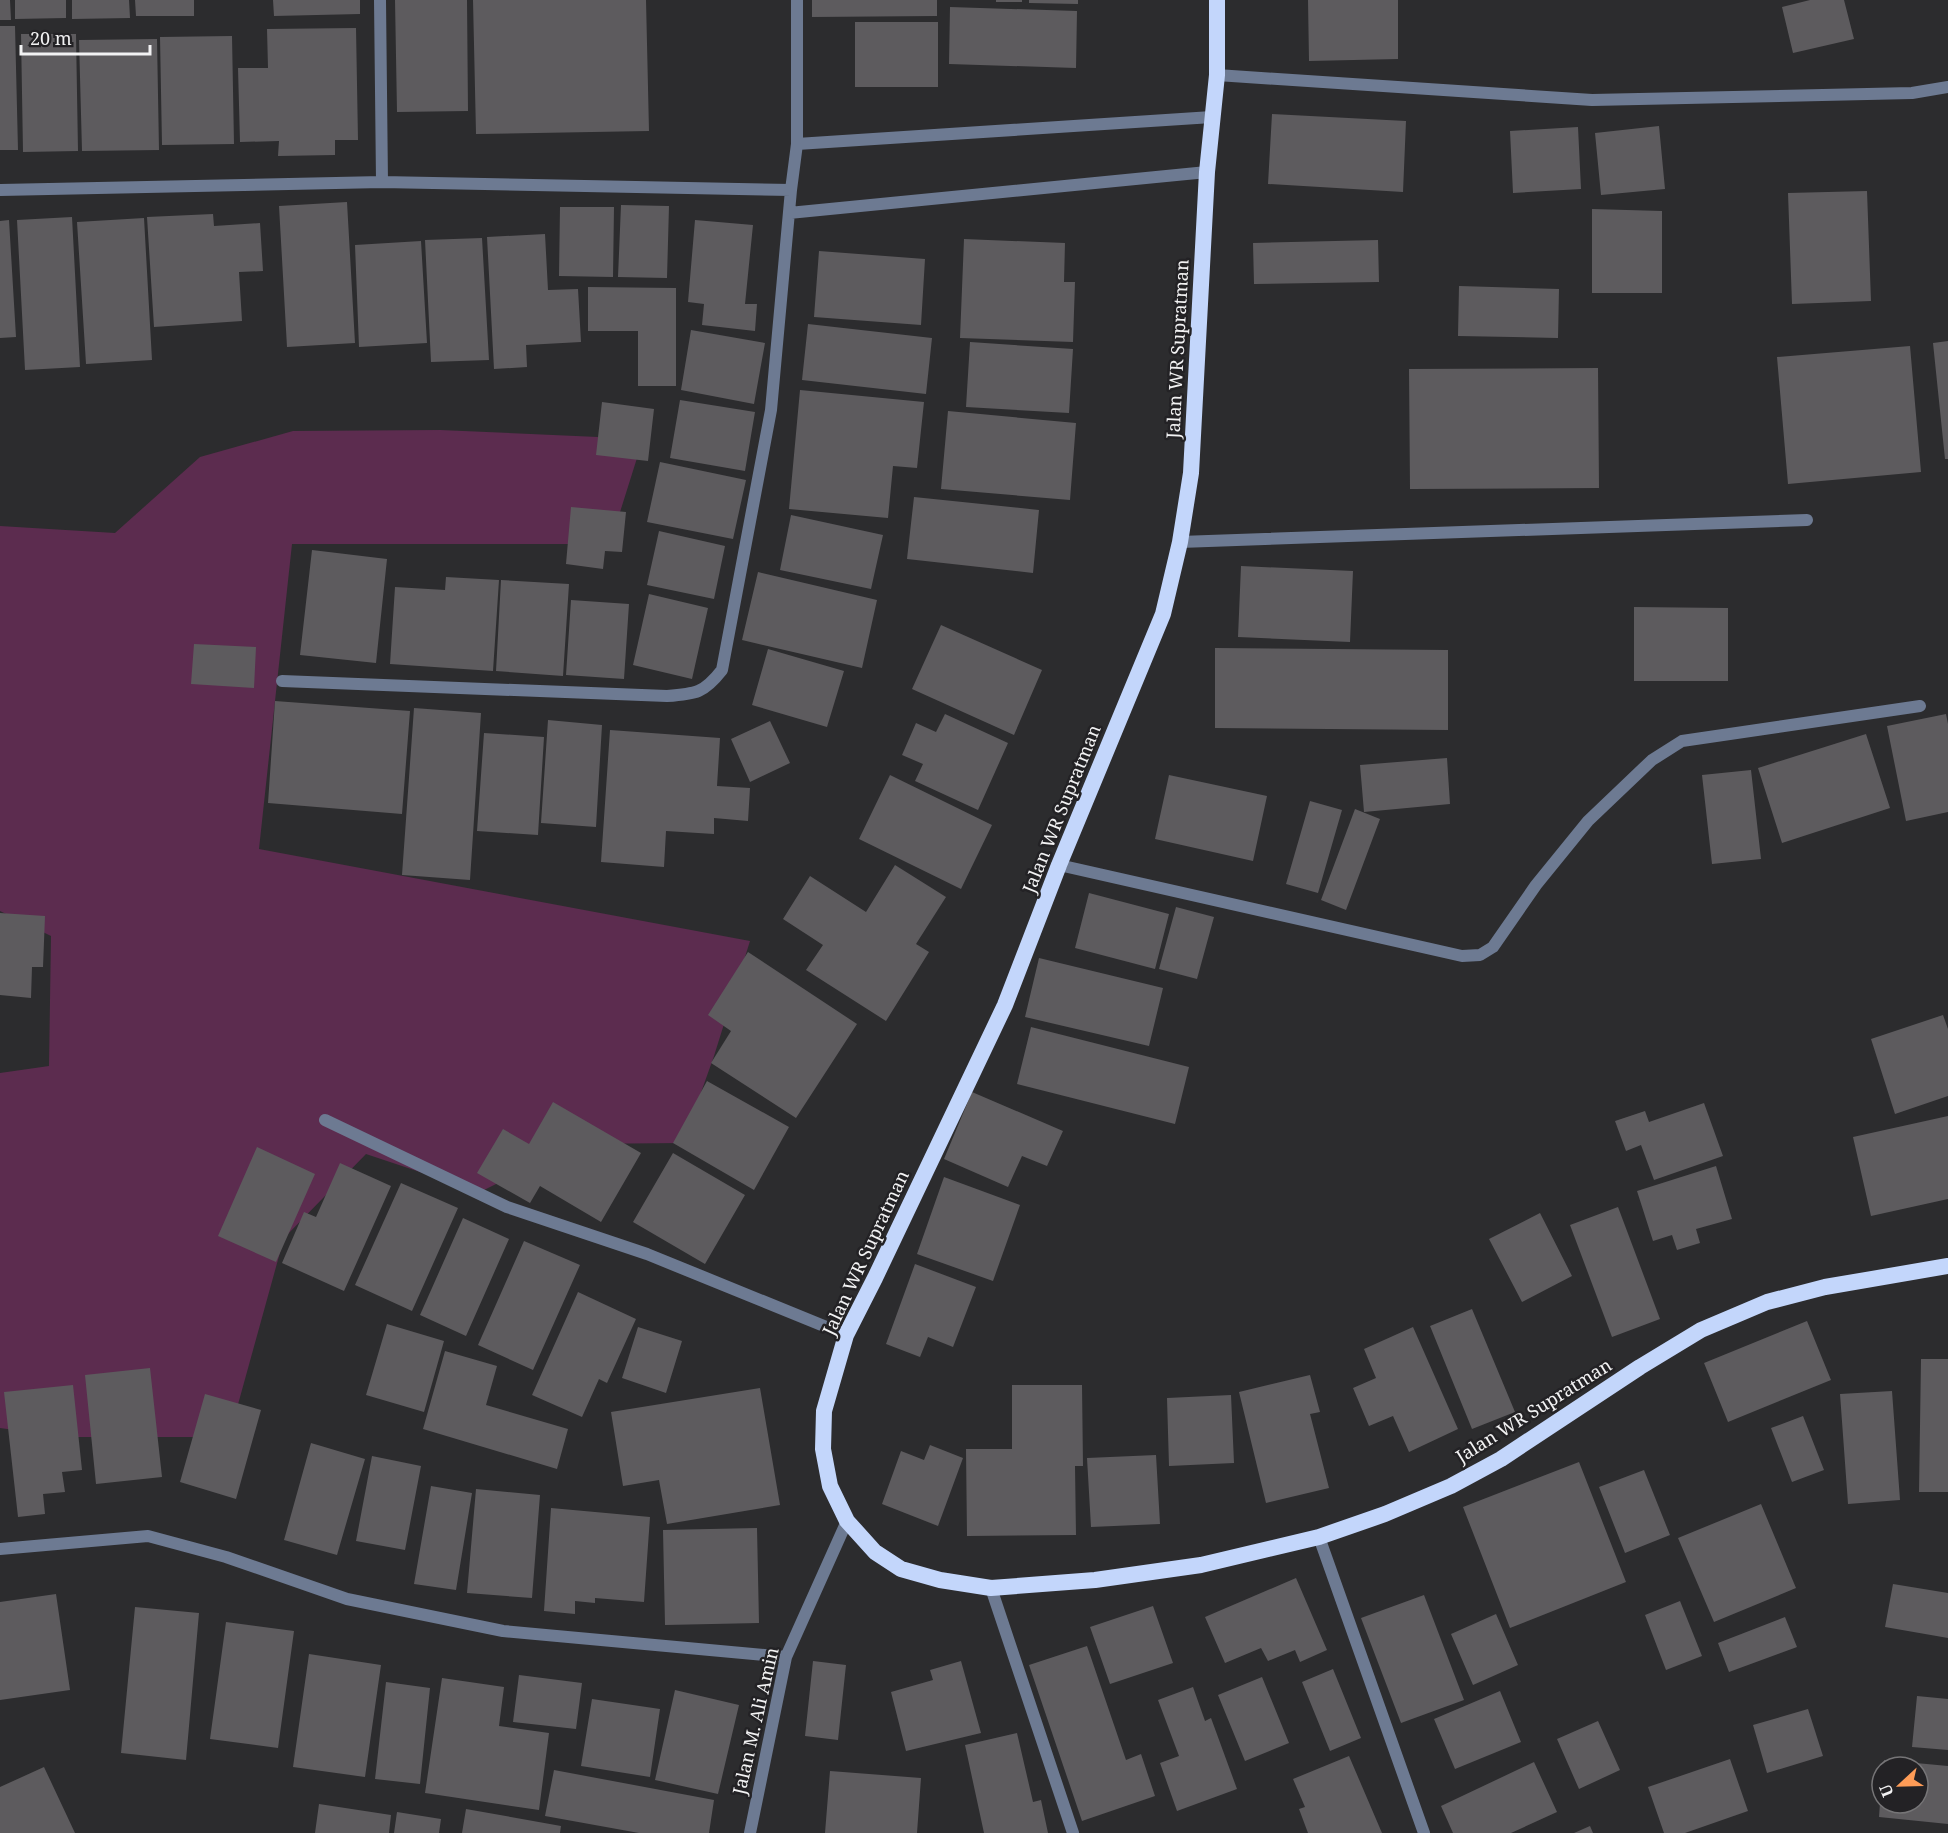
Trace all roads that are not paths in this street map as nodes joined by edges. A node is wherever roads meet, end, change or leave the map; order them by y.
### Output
1 (380, 0) edge
2 (797, 0) edge
3 (1217, 0) edge
4 (1216, 75) junction
5 (1948, 87) edge
6 (1212, 117) junction
7 (797, 144) junction
8 (1207, 172) junction
9 (382, 182) junction
10 (0, 190) edge
11 (790, 190) junction
12 (789, 213) junction
13 (1807, 520) dead end
14 (1180, 542) junction
15 (282, 681) dead end
16 (1920, 706) dead end
17 (1059, 865) junction
18 (325, 1120) dead end
19 (1948, 1266) edge
20 (846, 1335) junction
21 (847, 1521) junction
22 (1319, 1537) junction
23 (0, 1549) edge
24 (991, 1588) junction
25 (786, 1657) junction
26 (750, 1833) edge
27 (1073, 1833) edge
28 (1424, 1833) edge

1 - 9 street
2 - 7 street
3 - 4 highway, Jalan WR Supratman
4 - 5 street
4 - 6 highway, Jalan WR Supratman
6 - 7 street
6 - 8 highway, Jalan WR Supratman
7 - 11 street
8 - 12 street
8 - 14 highway, Jalan WR Supratman
9 - 10 street
9 - 11 street
11 - 12 street
12 - 15 street
13 - 14 street
14 - 17 highway, Jalan WR Supratman
16 - 17 street
17 - 20 highway, Jalan WR Supratman
18 - 20 street
19 - 22 highway, Jalan WR Supratman
20 - 21 highway, Jalan WR Supratman
21 - 24 highway, Jalan WR Supratman
21 - 25 street, Jalan M. Ali Amin
22 - 24 highway, Jalan WR Supratman
22 - 28 street
23 - 25 street
24 - 27 street
25 - 26 street, Jalan M. Ali Amin

